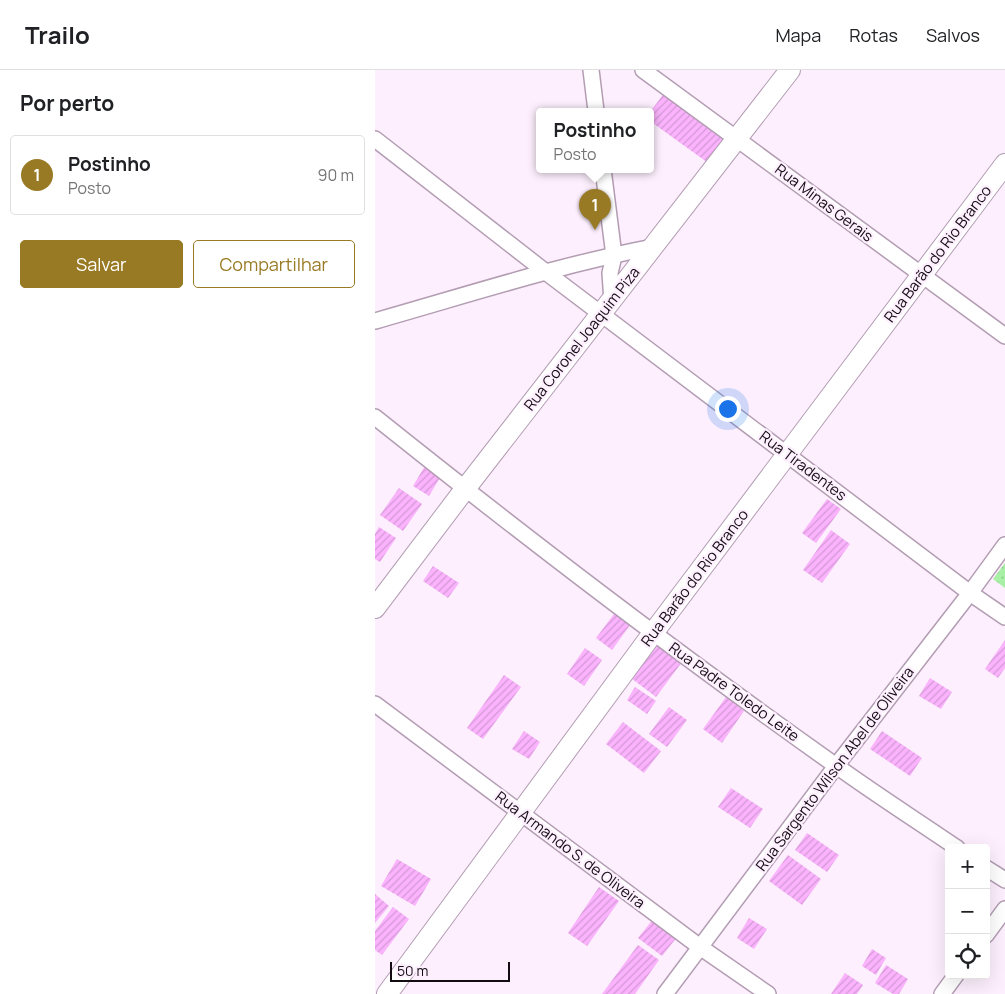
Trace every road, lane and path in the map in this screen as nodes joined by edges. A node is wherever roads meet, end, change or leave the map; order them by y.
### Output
1 (591, 70) edge
2 (643, 70) edge
3 (790, 70) edge
4 (596, 108) edge
5 (375, 139) edge
6 (738, 139) junction
7 (1005, 164) edge
8 (604, 173) edge
9 (653, 247) junction
10 (614, 256) junction
11 (547, 273) junction
12 (922, 275) junction
13 (607, 307) junction
14 (375, 321) edge
15 (1005, 336) edge
16 (375, 417) edge
17 (788, 455) junction
18 (465, 489) junction
19 (1005, 545) edge
20 (970, 593) junction
21 (375, 608) edge
22 (1005, 617) edge
23 (653, 633) junction
24 (375, 704) edge
25 (836, 766) junction
26 (520, 812) junction
27 (951, 844) edge
28 (990, 871) edge
29 (1005, 880) edge
30 (1005, 909) edge
31 (987, 934) edge
32 (700, 947) junction
33 (953, 979) edge
34 (375, 990) edge
35 (381, 994) edge
36 (387, 994) edge
37 (665, 994) edge
38 (768, 994) edge
39 (942, 994) edge

1 - 4 street
2 - 6 street, Rua Minas Gerais
3 - 6 main road, Rua Coronel Joaquim Piza
5 - 11 street, Rua Tiradentes
6 - 9 main road, Rua Coronel Joaquim Piza
6 - 12 street, Rua Minas Gerais
7 - 12 main road, Rua Barão do Rio Branco
8 - 10 street
9 - 10 street
9 - 13 main road, Rua Coronel Joaquim Piza
10 - 11 street
10 - 13 street
11 - 13 street, Rua Tiradentes
11 - 14 street
12 - 15 street, Rua Minas Gerais
12 - 17 main road, Rua Barão do Rio Branco
13 - 17 street, Rua Tiradentes
13 - 18 main road, Rua Coronel Joaquim Piza
16 - 18 street, Rua Padre Toledo Leite
17 - 20 street, Rua Tiradentes
17 - 23 main road, Rua Barão do Rio Branco
18 - 21 main road, Rua Coronel Joaquim Piza
18 - 23 street, Rua Padre Toledo Leite
19 - 20 street, Rua Sargento Wilson Abel de Oliveira
20 - 22 street, Rua Tiradentes
20 - 25 street, Rua Sargento Wilson Abel de Oliveira
23 - 25 street, Rua Padre Toledo Leite
23 - 26 main road, Rua Barão do Rio Branco
24 - 26 street, Rua Armando S. de Oliveira
25 - 27 street, Rua Padre Toledo Leite
25 - 32 street, Rua Sargento Wilson Abel de Oliveira
26 - 32 street, Rua Armando S. de Oliveira
26 - 36 main road, Rua Barão do Rio Branco
28 - 29 street
30 - 31 street
32 - 37 street, Rua Sargento Wilson Abel de Oliveira
32 - 38 street, Rua Armando S. de Oliveira
33 - 39 street
34 - 35 street

